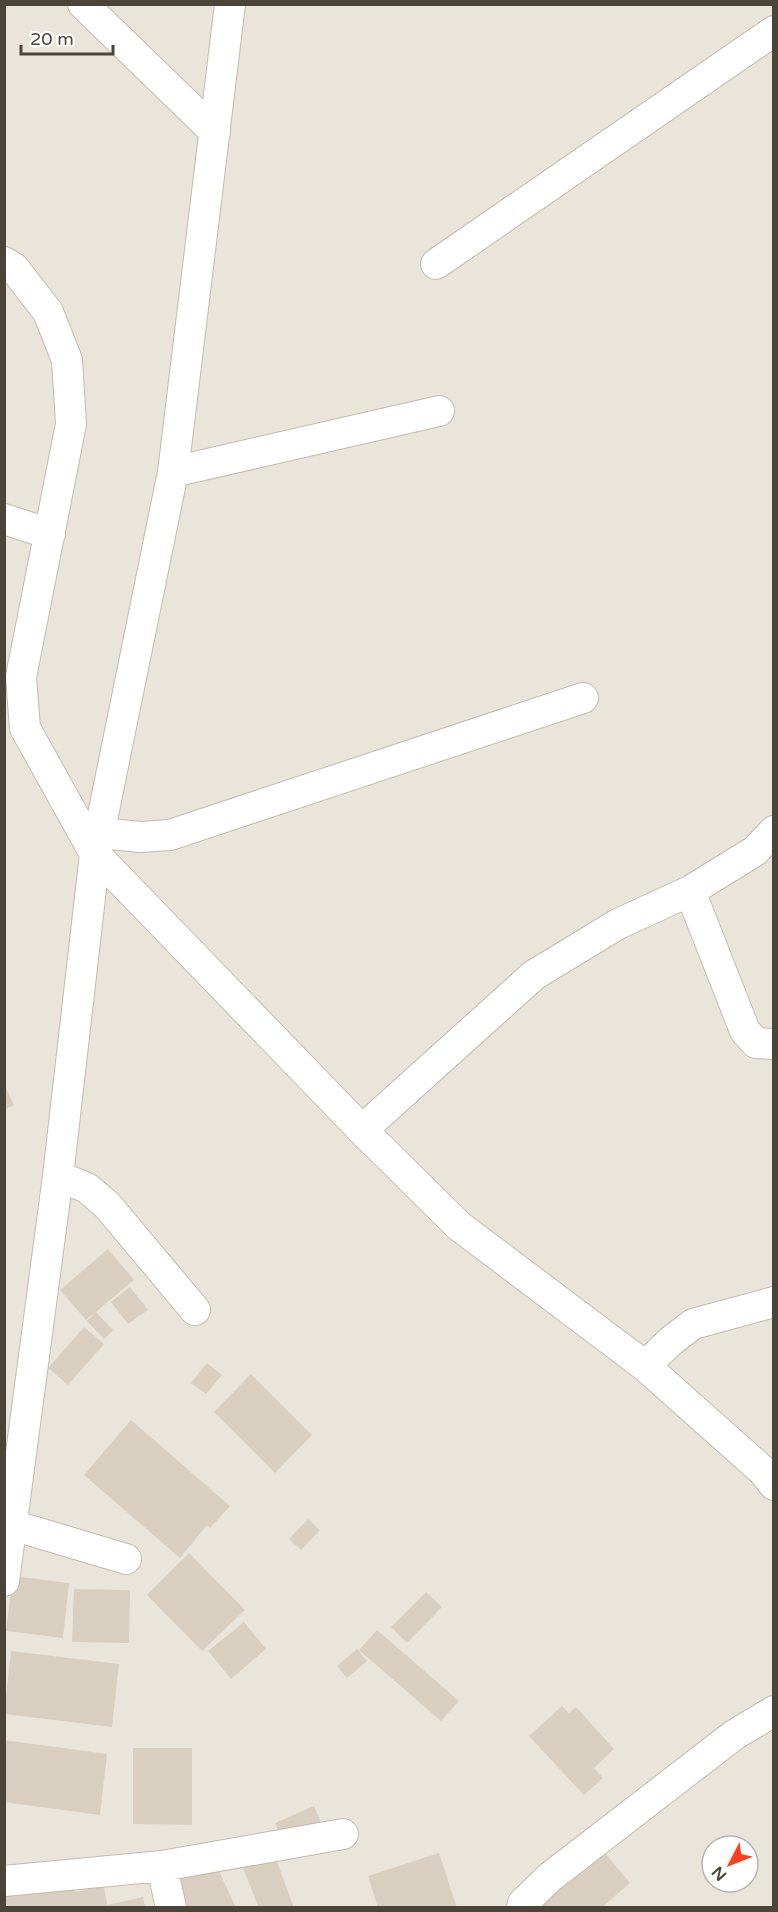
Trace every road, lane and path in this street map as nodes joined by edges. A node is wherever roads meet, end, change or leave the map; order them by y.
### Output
1 (83, 4) edge
2 (230, 4) edge
3 (774, 31) edge
4 (215, 132) junction
5 (4, 261) edge
6 (436, 264) dead end
7 (439, 411) dead end
8 (173, 472) junction
9 (4, 519) edge
10 (50, 534) junction
11 (14, 653) edge
12 (584, 698) dead end
13 (15, 732) edge
14 (774, 831) edge
15 (97, 844) junction
16 (690, 891) junction
17 (774, 1044) edge
18 (362, 1130) junction
19 (58, 1176) junction
20 (774, 1302) edge
21 (195, 1310) dead end
22 (645, 1366) junction
23 (774, 1485) edge
24 (12, 1525) junction
25 (126, 1559) dead end
26 (4, 1581) edge
27 (774, 1711) edge
28 (343, 1834) dead end
29 (162, 1866) junction
30 (4, 1881) edge
31 (171, 1908) edge
32 (522, 1908) edge

1 - 4 street
2 - 4 street
3 - 6 street
4 - 8 street
5 - 10 street
7 - 8 street
8 - 15 street
9 - 10 street
10 - 11 street
11 - 13 street
12 - 15 street
13 - 15 street
14 - 16 street
15 - 18 street
15 - 19 street
16 - 17 street
16 - 18 street
18 - 22 street
19 - 21 street
19 - 24 street
20 - 22 street
22 - 23 street
24 - 25 street
24 - 26 street
27 - 32 street
28 - 29 street
29 - 30 street
29 - 31 street

